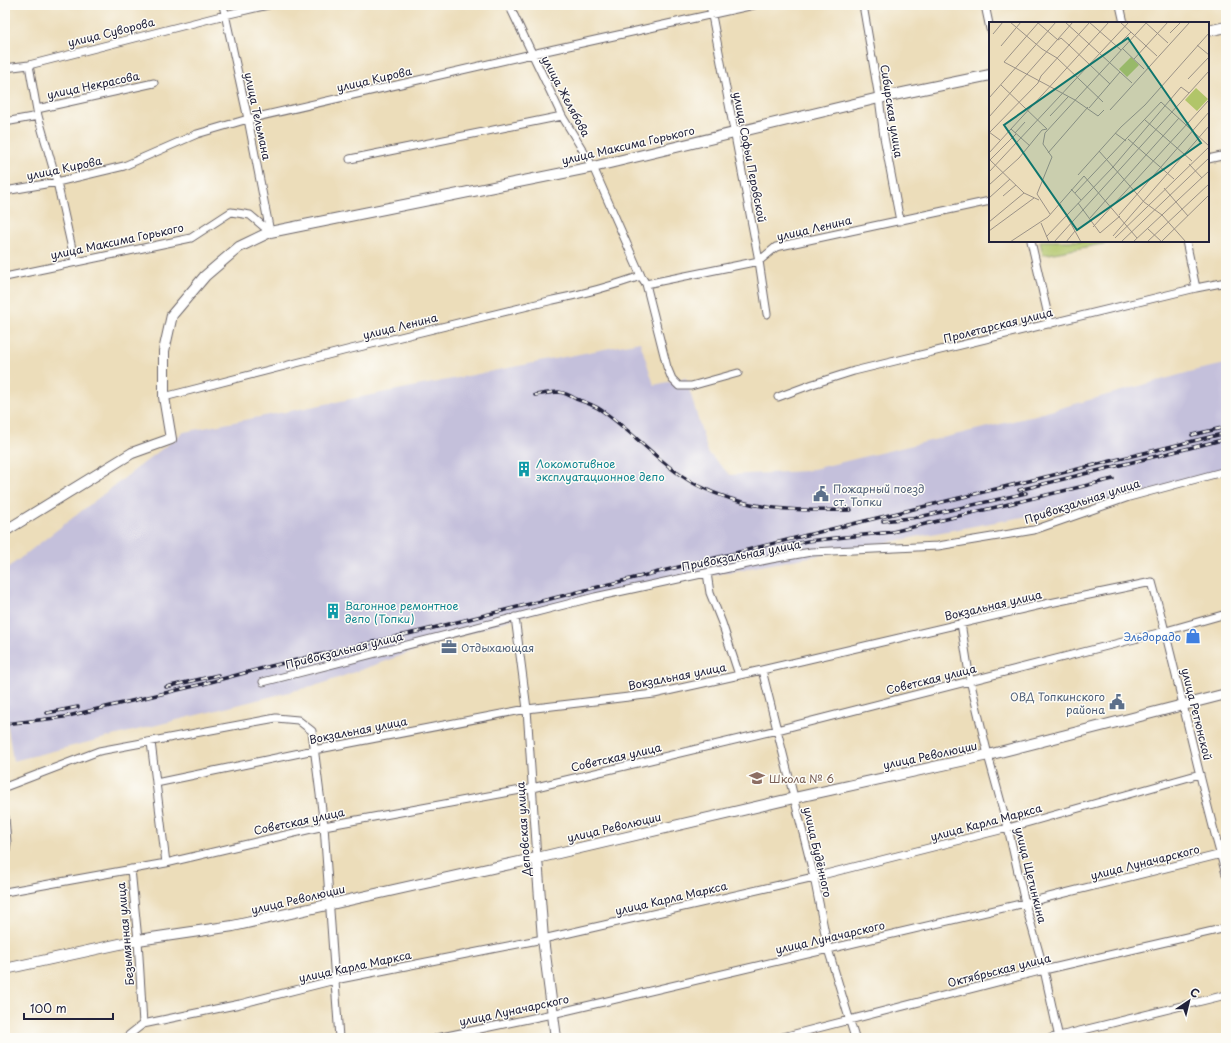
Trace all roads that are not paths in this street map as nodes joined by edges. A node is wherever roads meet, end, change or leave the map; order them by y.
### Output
1 (223, 5) edge
2 (268, 5) edge
3 (509, 5) edge
4 (710, 5) edge
5 (754, 5) edge
6 (863, 5) edge
7 (985, 5) edge
8 (1120, 5) edge
9 (712, 14) junction
10 (225, 15) junction
11 (1124, 22) edge
12 (989, 24) edge
13 (1226, 27) edge
14 (1209, 31) edge
15 (532, 54) junction
16 (29, 65) junction
17 (5, 68) edge
18 (989, 75) edge
19 (154, 83) dead end
20 (879, 98) junction
21 (38, 112) junction
22 (562, 116) junction
23 (248, 119) junction
24 (5, 122) edge
25 (734, 133) junction
26 (1226, 155) edge
27 (350, 159) dead end
28 (1209, 159) edge
29 (593, 167) junction
30 (57, 182) junction
31 (5, 191) edge
32 (989, 201) edge
33 (900, 221) junction
34 (270, 232) junction
35 (1031, 242) edge
36 (1186, 242) edge
37 (759, 261) junction
38 (75, 262) junction
39 (641, 276) junction
40 (5, 277) edge
41 (1226, 282) edge
42 (646, 284) junction
43 (1196, 288) junction
44 (767, 314) dead end
45 (1050, 324) junction
46 (738, 373) dead end
47 (164, 396) junction
48 (778, 397) dead end
49 (1226, 471) edge
50 (5, 531) edge
51 (707, 572) junction
52 (1152, 582) joint
53 (1226, 614) edge
54 (515, 617) junction
55 (961, 624) junction
56 (1166, 631) junction
57 (762, 670) junction
58 (739, 675) junction
59 (970, 680) junction
60 (263, 682) dead end
61 (1226, 694) edge
62 (1183, 706) junction
63 (527, 709) junction
64 (777, 730) junction
65 (151, 742) junction
66 (314, 750) junction
67 (988, 755) junction
68 (1200, 774) junction
69 (156, 783) junction
70 (5, 788) edge
71 (532, 788) junction
72 (794, 798) junction
73 (5, 817) edge
74 (324, 826) junction
75 (1008, 828) junction
76 (1223, 854) edge
77 (5, 858) edge
78 (537, 858) junction
79 (166, 863) junction
80 (131, 869) junction
81 (1226, 874) edge
82 (814, 877) junction
83 (5, 892) edge
84 (1025, 903) junction
85 (329, 904) junction
86 (1226, 928) edge
87 (543, 939) junction
88 (138, 940) junction
89 (828, 949) junction
90 (5, 969) edge
91 (1044, 970) junction
92 (335, 980) junction
93 (1226, 995) edge
94 (552, 1014) junction
95 (849, 1019) junction
96 (143, 1024) junction
97 (1059, 1037) edge
98 (128, 1038) edge
99 (339, 1038) edge
100 (437, 1038) edge
101 (556, 1038) edge
102 (779, 1038) edge
103 (855, 1038) edge
104 (1051, 1038) edge

1 - 10 street, улица Тельмана
2 - 10 street, улица Суворова
3 - 15 street, улица Желябова
4 - 9 street, улица Софьи Перовской
5 - 9 street, улица Кирова
6 - 20 street, Сибирская улица
7 - 12 street
8 - 11 street
9 - 15 street, улица Кирова
9 - 25 street, улица Софьи Перовской
10 - 16 street, улица Суворова
10 - 23 street, улица Тельмана
13 - 14 street
15 - 22 street, улица Желябова
15 - 23 street, улица Кирова
16 - 17 street, улица Суворова
16 - 21 street
18 - 20 street, улица Максима Горького
19 - 21 street, улица Некрасова
20 - 25 street, улица Максима Горького
20 - 33 street, Сибирская улица
21 - 24 street, улица Некрасова
21 - 30 street
22 - 27 street
22 - 29 street, улица Желябова
23 - 30 street, улица Кирова
23 - 34 street, улица Тельмана
25 - 29 street, улица Максима Горького
25 - 37 street, улица Софьи Перовской
26 - 28 street
29 - 34 street, улица Максима Горького
29 - 39 street, улица Желябова
30 - 31 street, улица Кирова
30 - 38 street
32 - 33 street, улица Ленина
33 - 37 street, улица Ленина
34 - 38 street, улица Максима Горького
34 - 47 street, улица Максима Горького
35 - 45 street
36 - 43 street
37 - 42 street, улица Ленина
37 - 44 street, улица Софьи Перовской
38 - 40 street, улица Максима Горького
39 - 42 street, улица Желябова
39 - 47 street, улица Ленина
41 - 43 street, Пролетарская улица
42 - 46 street, улица Желябова
43 - 45 street, Пролетарская улица
45 - 48 street, Пролетарская улица
47 - 50 street, улица Максима Горького
49 - 51 street, Привокзальная улица
51 - 54 street, Привокзальная улица
51 - 58 street
52 - 55 street, Вокзальная улица
52 - 56 street, улица Ретюнской
53 - 56 street, Советская улица
54 - 60 street, Привокзальная улица
54 - 63 street, Деповская улица
55 - 57 street, Вокзальная улица
55 - 59 street, улица Щетинкина
56 - 59 street, Советская улица
56 - 62 street, улица Ретюнской
57 - 58 street, Вокзальная улица
57 - 64 street, улица Будённого
58 - 63 street, Вокзальная улица
59 - 64 street, Советская улица
59 - 67 street, улица Щетинкина
61 - 62 street, улица Революции
62 - 67 street, улица Революции
62 - 68 street, улица Ретюнской
63 - 66 street, Вокзальная улица
63 - 71 street, Деповская улица
64 - 71 street, Советская улица
64 - 72 street, улица Будённого
65 - 66 street, Вокзальная улица
65 - 69 street
65 - 70 street, Вокзальная улица
66 - 69 street, Вокзальная улица
66 - 74 street
67 - 72 street, улица Революции
67 - 75 street, улица Щетинкина
68 - 75 street, улица Карла Маркса
68 - 76 street, улица Ретюнской
69 - 79 street
71 - 74 street, Советская улица
71 - 78 street, Деповская улица
72 - 78 street, улица Революции
72 - 82 street, улица Будённого
73 - 77 street
74 - 79 street, Советская улица
74 - 85 street
75 - 82 street, улица Карла Маркса
75 - 84 street, улица Щетинкина
76 - 81 street, улица Ретюнской
76 - 84 street, улица Луначарского
78 - 85 street, улица Революции
78 - 87 street, Деповская улица
79 - 80 street, Советская улица
80 - 83 street, Советская улица
80 - 88 street, Безымянная улица
82 - 87 street, улица Карла Маркса
82 - 89 street, улица Будённого
84 - 89 street, улица Луначарского
84 - 91 street, улица Щетинкина
85 - 88 street, улица Революции
85 - 92 street
86 - 91 street, Октябрьская улица
87 - 92 street, улица Карла Маркса
87 - 94 street, Деповская улица
88 - 90 street, улица Революции
88 - 96 street, Безымянная улица
89 - 94 street, улица Луначарского
89 - 95 street, улица Будённого
91 - 95 street, Октябрьская улица
91 - 97 street, улица Щетинкина
92 - 96 street, улица Карла Маркса
92 - 99 street
93 - 97 street
94 - 100 street, улица Луначарского
94 - 101 street, Деповская улица
95 - 102 street, Октябрьская улица
95 - 103 street, улица Будённого
96 - 98 street
97 - 104 street

